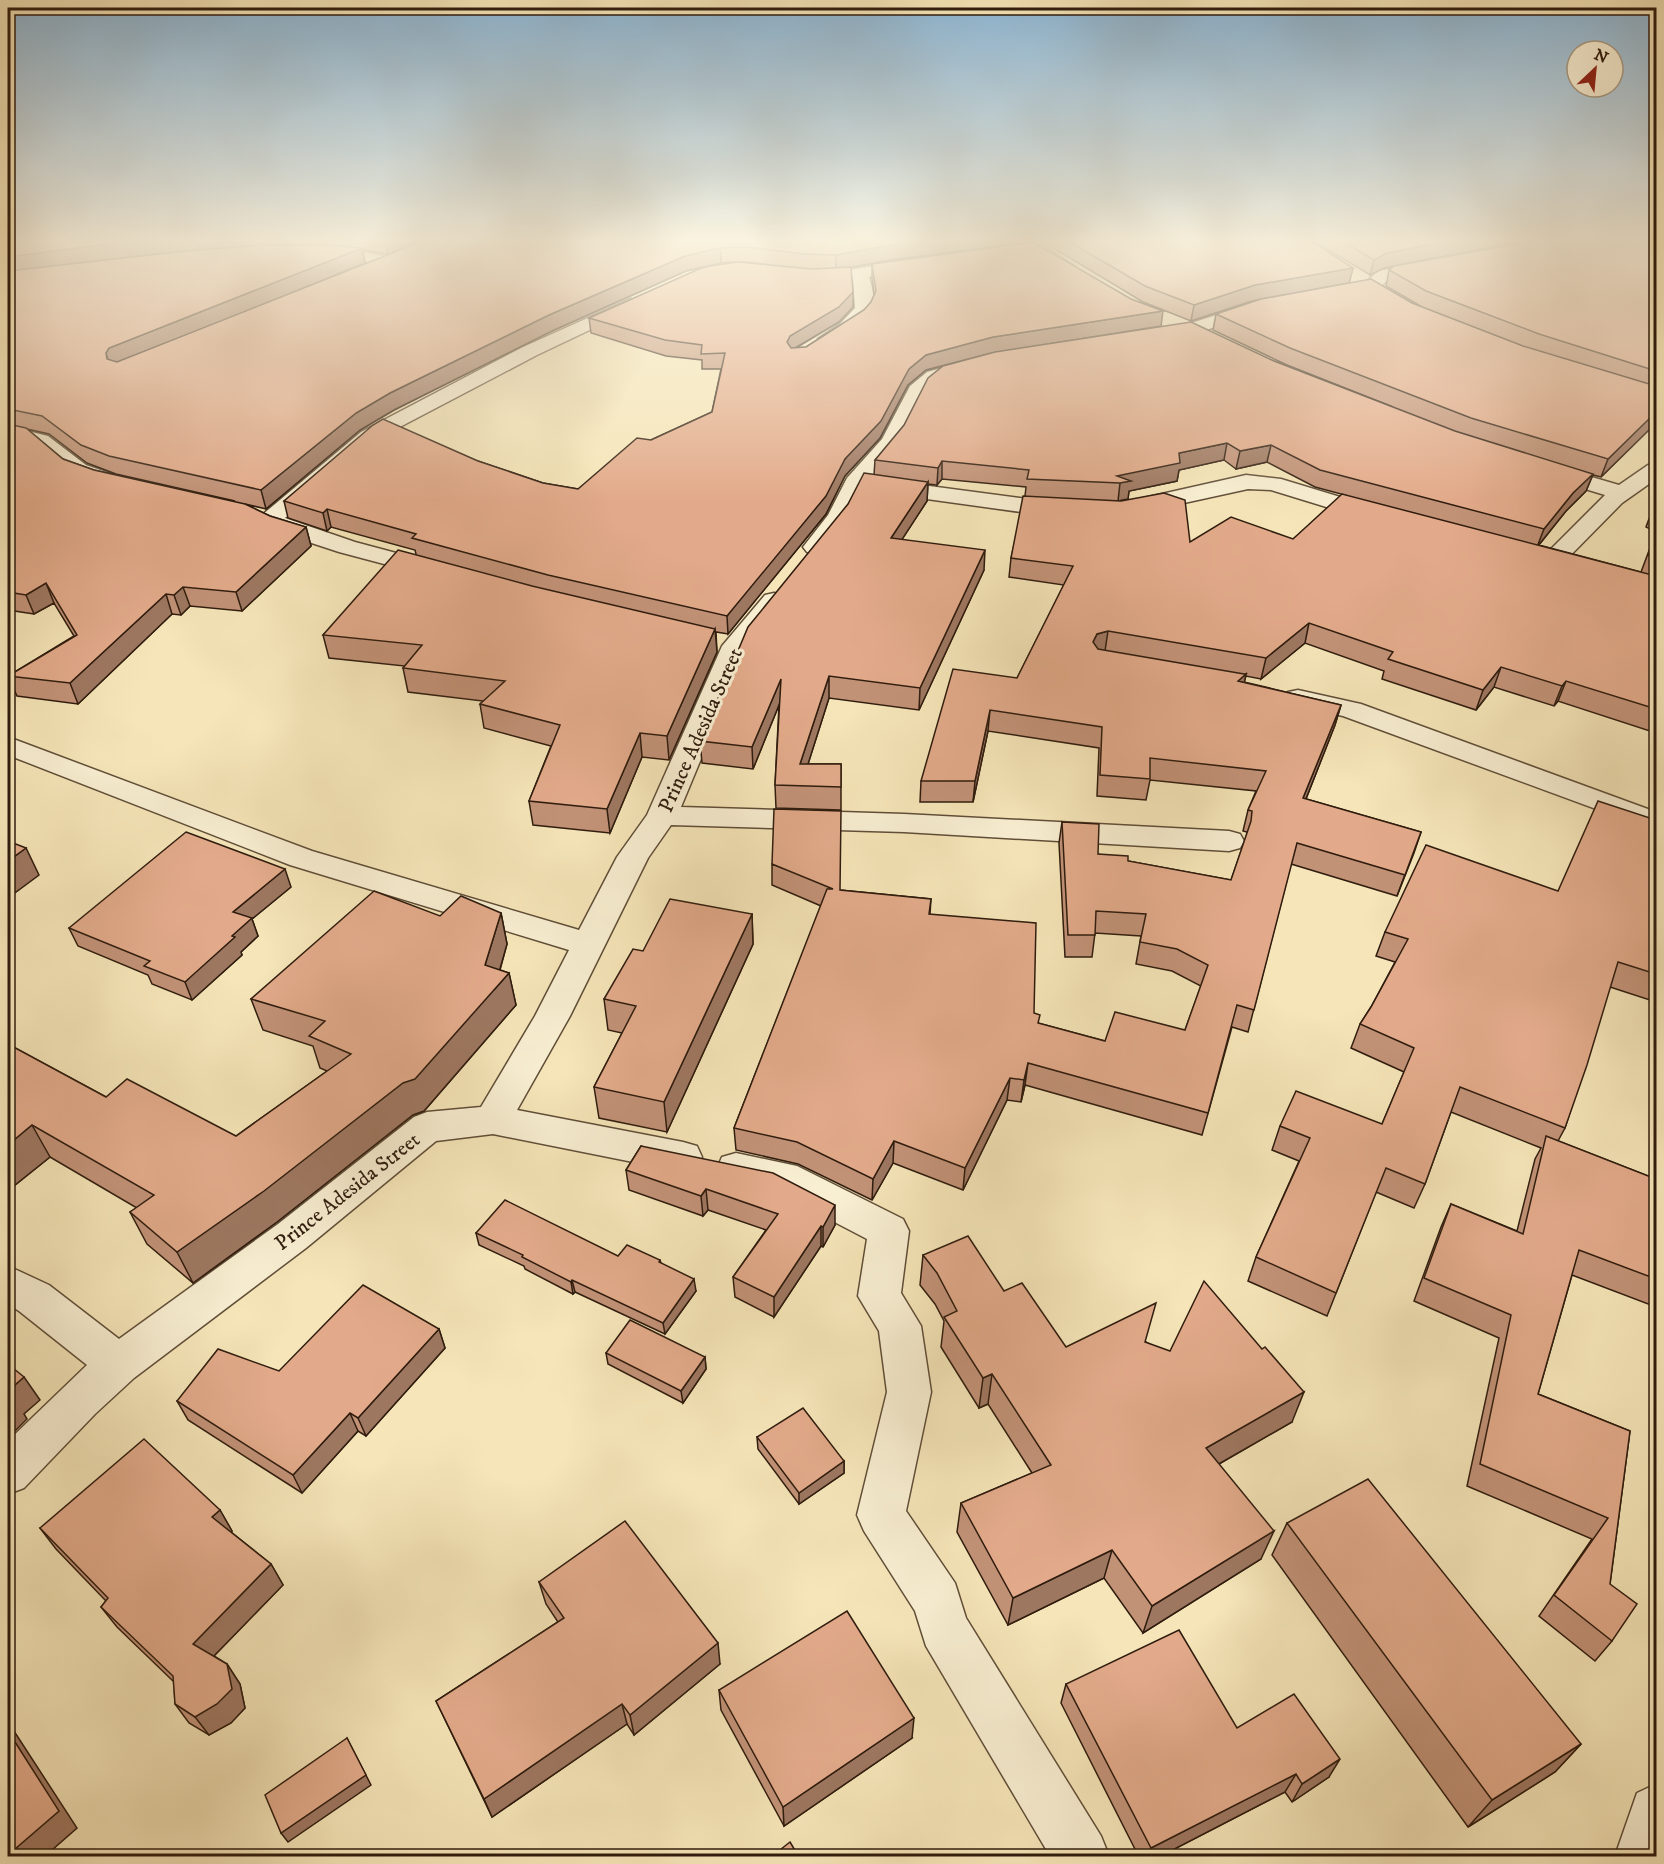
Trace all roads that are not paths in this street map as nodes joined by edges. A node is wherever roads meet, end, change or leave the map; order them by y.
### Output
1 (581, 327) edge
2 (847, 327) edge
3 (1186, 327) edge
4 (1197, 327) edge
5 (1191, 329) junction
6 (1133, 338) edge
7 (1220, 343) edge
8 (807, 351) edge
9 (992, 361) edge
10 (8, 432) edge
11 (1524, 462) edge
12 (1656, 470) edge
13 (855, 483) junction
14 (132, 486) edge
15 (1622, 493) junction
16 (1084, 508) edge
17 (1118, 510) edge
18 (1399, 521) edge
19 (1531, 554) edge
20 (457, 577) edge
21 (1274, 692) edge
22 (8, 745) edge
23 (662, 816) junction
24 (1656, 822) edge
25 (1229, 841) dead end
26 (587, 944) junction
27 (493, 1120) junction
28 (8, 1284) edge
29 (119, 1364) junction
30 (8, 1472) edge
31 (1656, 1812) edge
32 (1081, 1857) edge
33 (1643, 1857) edge

1 - 20 street
2 - 8 street
3 - 5 street
4 - 5 street
5 - 6 street
5 - 7 street
9 - 13 street, Prince Adesida Street
10 - 14 street
11 - 15 street
12 - 15 street
13 - 16 street
13 - 23 street, Prince Adesida Street
15 - 19 street
17 - 18 street
21 - 24 street
22 - 26 street
23 - 25 street
23 - 26 street, Prince Adesida Street
26 - 27 street, Prince Adesida Street
27 - 29 street, Prince Adesida Street
27 - 32 street
28 - 29 street
29 - 30 street, Prince Adesida Street
31 - 33 street

